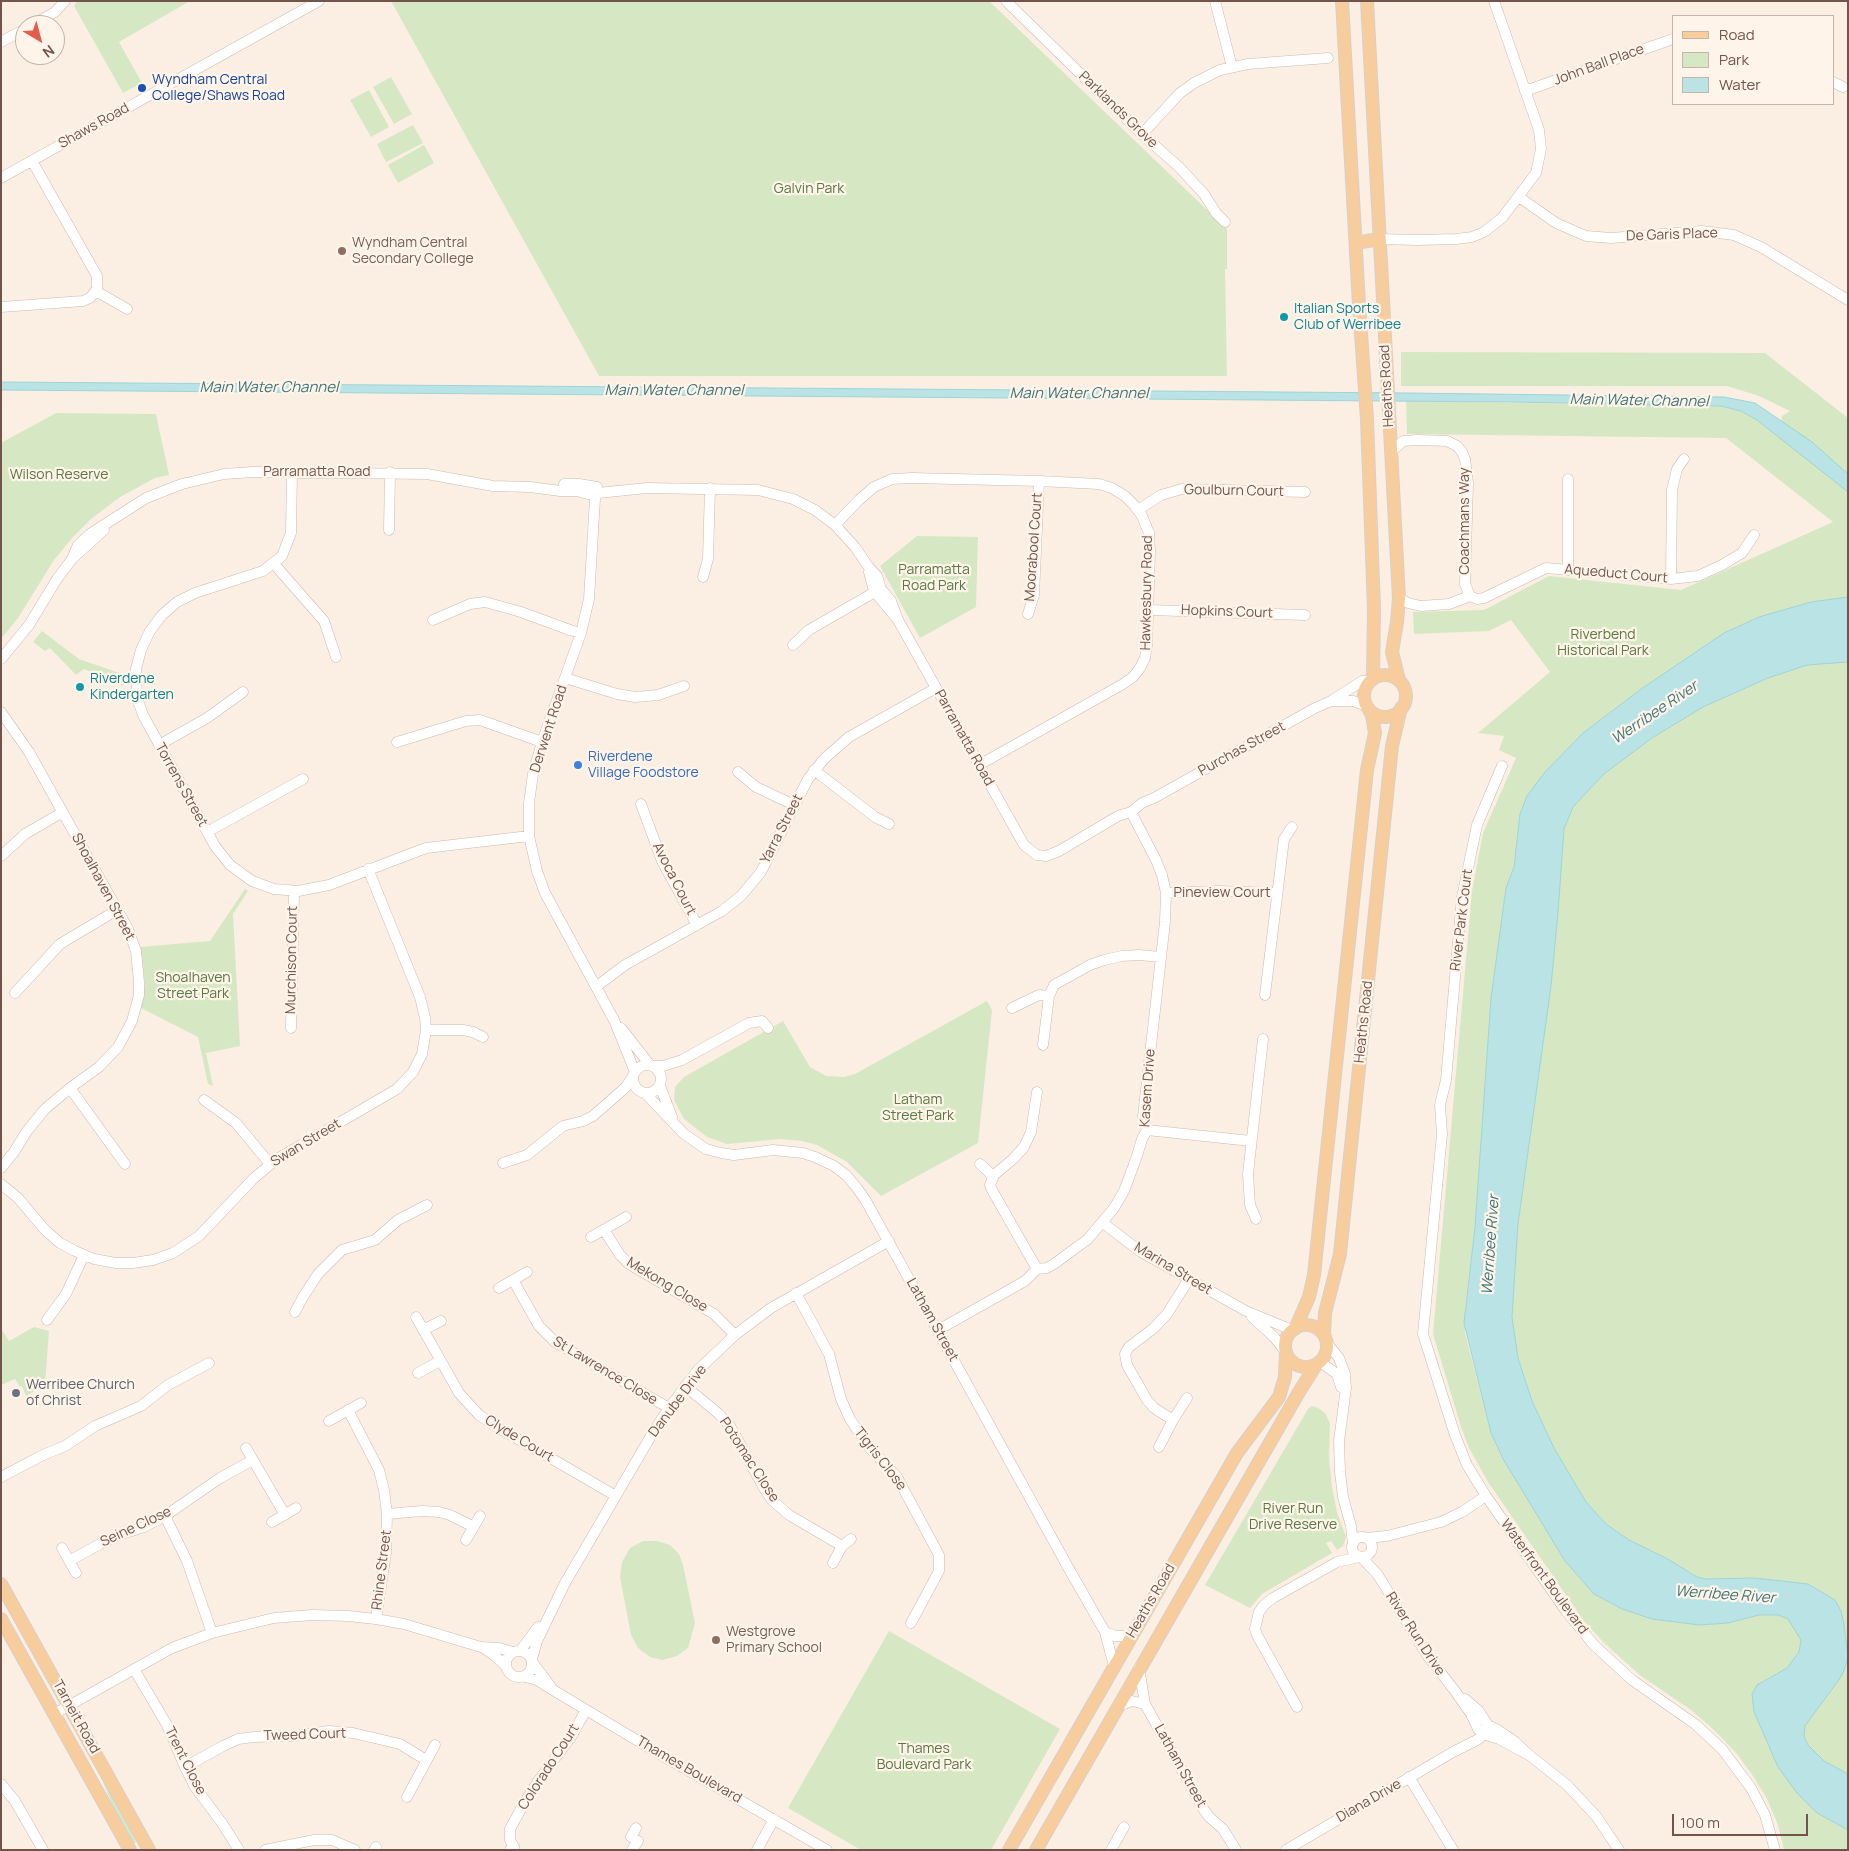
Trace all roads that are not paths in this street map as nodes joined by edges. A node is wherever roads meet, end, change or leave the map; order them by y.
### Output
1 (64, 1) edge
2 (319, 1) edge
3 (1006, 1) edge
4 (1214, 1) edge
5 (1342, 1) edge
6 (1367, 1) edge
7 (1494, 1) edge
8 (50, 15) edge
9 (15, 34) edge
10 (1672, 39) edge
11 (1, 42) edge
12 (1328, 58) dead end
13 (1232, 67) junction
14 (1834, 82) edge
15 (1843, 87) dead end
16 (1526, 91) junction
17 (1142, 134) junction
18 (32, 161) junction
19 (1, 178) edge
20 (1519, 197) junction
21 (1225, 222) dead end
22 (1380, 242) junction
23 (1356, 243) junction
24 (96, 291) junction
25 (1848, 300) edge
26 (1, 307) edge
27 (127, 309) dead end
28 (1391, 452) junction
29 (1684, 459) dead end
30 (292, 472) junction
31 (390, 472) junction
32 (1568, 479) dead end
33 (1039, 481) junction
34 (710, 488) junction
35 (591, 492) junction
36 (1305, 492) dead end
37 (1138, 510) junction
38 (835, 525) junction
39 (389, 530) dead end
40 (1754, 535) dead end
41 (274, 564) junction
42 (1568, 570) junction
43 (703, 577) dead end
44 (1671, 579) junction
45 (878, 590) junction
46 (1470, 596) junction
47 (1399, 598) junction
48 (1149, 610) junction
49 (1028, 614) dead end
50 (1306, 615) dead end
51 (433, 620) dead end
52 (581, 632) junction
53 (793, 645) dead end
54 (336, 657) dead end
55 (1, 659) edge
56 (565, 678) junction
57 (1372, 680) junction
58 (1398, 680) junction
59 (684, 686) dead end
60 (936, 688) junction
61 (244, 692) dead end
62 (1331, 701) junction
63 (1368, 707) junction
64 (1401, 708) junction
65 (1, 712) edge
66 (397, 742) dead end
67 (542, 742) junction
68 (159, 745) junction
69 (979, 765) junction
70 (1502, 766) dead end
71 (814, 770) junction
72 (738, 772) dead end
73 (303, 779) dead end
74 (641, 804) dead end
75 (794, 806) junction
76 (63, 812) junction
77 (1133, 815) junction
78 (890, 824) dead end
79 (1292, 827) dead end
80 (207, 832) junction
81 (529, 836) junction
82 (1032, 853) joint
83 (1, 856) edge
84 (368, 869) junction
85 (294, 892) junction
86 (1166, 893) junction
87 (1277, 893) junction
88 (118, 910) junction
89 (697, 925) junction
90 (1160, 957) junction
91 (594, 982) junction
92 (15, 993) dead end
93 (1265, 995) dead end
94 (1049, 996) junction
95 (1012, 1008) dead end
96 (614, 1020) junction
97 (291, 1028) dead end
98 (768, 1028) dead end
99 (426, 1030) junction
100 (483, 1036) dead end
101 (1263, 1039) dead end
102 (1043, 1046) dead end
103 (682, 1060) junction
104 (652, 1066) junction
105 (634, 1074) junction
106 (660, 1084) junction
107 (70, 1088) junction
108 (643, 1092) junction
109 (1037, 1092) dead end
110 (618, 1094) junction
111 (204, 1100) dead end
112 (675, 1124) junction
113 (1147, 1130) junction
114 (1251, 1141) junction
115 (14, 1152) junction
116 (503, 1163) dead end
117 (125, 1164) dead end
118 (270, 1164) junction
119 (980, 1164) dead end
120 (1, 1168) edge
121 (993, 1176) junction
122 (1, 1183) edge
123 (428, 1205) dead end
124 (626, 1217) dead end
125 (1256, 1219) dead end
126 (1103, 1223) junction
127 (604, 1230) junction
128 (590, 1237) dead end
129 (889, 1241) junction
130 (84, 1255) junction
131 (1036, 1269) junction
132 (527, 1272) dead end
133 (513, 1280) junction
134 (1189, 1280) junction
135 (499, 1288) dead end
136 (796, 1293) junction
137 (1246, 1311) junction
138 (295, 1312) dead end
139 (416, 1317) dead end
140 (47, 1320) dead end
141 (441, 1320) dead end
142 (1293, 1329) junction
143 (423, 1330) junction
144 (938, 1330) junction
145 (1423, 1334) joint
146 (735, 1335) junction
147 (1326, 1339) junction
148 (1285, 1352) junction
149 (440, 1361) junction
150 (209, 1362) dead end
151 (1318, 1364) junction
152 (418, 1373) dead end
153 (685, 1386) junction
154 (1187, 1398) dead end
155 (361, 1403) dead end
156 (669, 1408) junction
157 (348, 1410) junction
158 (1343, 1411) junction
159 (1173, 1420) junction
160 (329, 1421) dead end
161 (1159, 1447) dead end
162 (246, 1448) dead end
163 (253, 1460) junction
164 (1, 1477) edge
165 (616, 1496) junction
166 (1486, 1496) junction
167 (296, 1508) dead end
168 (284, 1514) junction
169 (387, 1514) junction
170 (165, 1516) junction
171 (480, 1516) dead end
172 (1350, 1517) junction
173 (272, 1522) dead end
174 (474, 1527) junction
175 (1387, 1536) junction
176 (1365, 1537) junction
177 (851, 1539) dead end
178 (466, 1540) dead end
179 (1352, 1545) junction
180 (842, 1546) junction
181 (62, 1548) dead end
182 (1372, 1550) junction
183 (1360, 1557) junction
184 (69, 1561) junction
185 (1337, 1562) junction
186 (833, 1563) dead end
187 (76, 1573) dead end
188 (1378, 1575) junction
189 (1, 1584) edge
190 (554, 1604) junction
191 (15, 1608) junction
192 (1, 1619) edge
193 (376, 1619) junction
194 (911, 1623) dead end
195 (1105, 1632) junction
196 (212, 1633) junction
197 (1131, 1636) junction
198 (481, 1647) junction
199 (516, 1651) junction
200 (532, 1661) junction
201 (506, 1666) junction
202 (1114, 1666) junction
203 (1139, 1668) junction
204 (134, 1669) junction
205 (525, 1677) junction
206 (35, 1680) junction
207 (553, 1690) junction
208 (1145, 1704) junction
209 (69, 1705) junction
210 (1118, 1706) junction
211 (1297, 1707) dead end
212 (586, 1710) junction
213 (54, 1714) junction
214 (1484, 1730) junction
215 (435, 1745) dead end
216 (426, 1760) junction
217 (185, 1767) junction
218 (1409, 1777) junction
219 (1, 1784) edge
220 (406, 1797) dead end
221 (774, 1819) junction
222 (1124, 1827) dead end
223 (636, 1828) dead end
224 (513, 1849) edge
225 (43, 1850) edge
226 (130, 1850) edge
227 (150, 1850) edge
228 (239, 1850) edge
229 (265, 1850) edge
230 (355, 1850) edge
231 (632, 1850) edge
232 (757, 1850) edge
233 (827, 1850) edge
234 (1009, 1850) edge
235 (1036, 1850) edge
236 (1111, 1850) edge
237 (1236, 1850) edge
238 (1286, 1850) edge
239 (1453, 1850) edge
240 (1619, 1850) edge
241 (1775, 1850) edge

1 - 8 street
2 - 18 street, Shaws Road
3 - 17 street, Parklands Grove
4 - 13 street
5 - 23 main road, Heaths Road
6 - 22 main road, Heaths Road
7 - 16 street
9 - 11 street
10 - 16 street, John Ball Place
12 - 13 street
13 - 17 street
14 - 15 street
16 - 20 street
17 - 21 street, Parklands Grove
18 - 19 street, Shaws Road
18 - 24 street
20 - 22 street
20 - 25 street, De Garis Place
22 - 23 main road
22 - 28 main road, Heaths Road
23 - 57 main road, Heaths Road
24 - 26 street
24 - 27 street
28 - 46 street, Coachmans Way
28 - 47 main road, Heaths Road
29 - 44 street
30 - 31 street, Parramatta Road
30 - 41 street, Torrens Street
30 - 55 street, Parramatta Road
31 - 35 street, Parramatta Road
31 - 39 street
32 - 42 street
33 - 37 street, Hawkesbury Road
33 - 38 street, Hawkesbury Road
33 - 49 street, Moorabool Court
34 - 35 street, Parramatta Road
34 - 38 street, Parramatta Road
34 - 43 street
35 - 52 street, Derwent Road
36 - 37 street, Goulburn Court
37 - 48 street, Hawkesbury Road
38 - 45 street, Parramatta Road
40 - 44 street, Aqueduct Court
41 - 54 street
41 - 68 street, Torrens Street
42 - 44 street, Aqueduct Court
42 - 46 street, Aqueduct Court
45 - 53 street
45 - 60 street, Parramatta Road
46 - 47 street
47 - 58 main road, Heaths Road
48 - 50 street, Hopkins Court
48 - 69 street, Hawkesbury Road
51 - 52 street
52 - 56 street, Derwent Road
56 - 59 street
56 - 67 street, Derwent Road
57 - 58 main road
57 - 62 street, Purchas Street
57 - 63 main road
58 - 64 main road
60 - 69 street, Parramatta Road
60 - 71 street, Yarra Street
61 - 68 street
62 - 63 street, Purchas Street
62 - 77 street, Purchas Street
63 - 64 main road
63 - 142 main road, Heaths Road
64 - 147 main road, Heaths Road
65 - 76 street, Shoalhaven Street
66 - 67 street
67 - 81 street, Derwent Road
68 - 80 street, Torrens Street
69 - 82 street, Parramatta Road
70 - 145 street, River Park Court
71 - 75 street, Yarra Street
71 - 78 street
72 - 75 street
73 - 80 street
74 - 89 street, Avoca Court
75 - 89 street, Yarra Street
76 - 83 street
76 - 88 street, Shoalhaven Street
77 - 82 street, Purchas Street
77 - 86 street, Kasem Drive
79 - 87 street, Pineview Court
80 - 85 street, Torrens Street
81 - 84 street, Torrens Street
81 - 91 street, Derwent Road
84 - 85 street, Torrens Street
84 - 99 street, Swan Street
85 - 97 street, Murchison Court
86 - 87 street, Pineview Court
86 - 90 street, Kasem Drive
87 - 93 street, Pineview Court
88 - 92 street
88 - 107 street, Shoalhaven Street
89 - 91 street, Yarra Street
90 - 94 street
90 - 113 street, Kasem Drive
91 - 96 street, Derwent Road
94 - 95 street
94 - 102 street
96 - 104 street, Derwent Road
96 - 105 street, Derwent Road
98 - 103 street
99 - 100 street
99 - 118 street, Swan Street
101 - 114 street
103 - 104 street
103 - 106 street
104 - 105 street
104 - 106 street
105 - 108 street
105 - 110 street
106 - 108 street
106 - 112 street, Latham Street
107 - 115 street, Shoalhaven Street
107 - 117 street
108 - 110 street
108 - 112 street, Latham Street
109 - 121 street
110 - 116 street
111 - 118 street
112 - 129 street, Latham Street
113 - 114 street
113 - 126 street, Kasem Drive
114 - 125 street
115 - 120 street, Shoalhaven Street
115 - 122 street, Shoalhaven Street
118 - 130 street, Swan Street
119 - 121 street
121 - 131 street
122 - 130 street, Swan Street
123 - 138 street
124 - 127 street
126 - 131 street, Kasem Drive
126 - 134 street, Marina Street
127 - 128 street
127 - 146 street, Mekong Close
129 - 136 street, Danube Drive
129 - 144 street, Latham Street
130 - 140 street
131 - 144 street, Kasem Drive
132 - 133 street
133 - 135 street
133 - 156 street, St Lawrence Close
134 - 137 street, Marina Street
134 - 159 street
136 - 146 street, Danube Drive
136 - 194 street, Tigris Close
137 - 142 street, Marina Street
137 - 148 street, Marina Street
139 - 143 street, Clyde Court
141 - 143 street
142 - 147 main road
142 - 148 main road
143 - 149 street, Clyde Court
144 - 195 street, Latham Street
145 - 166 street, Waterfront Boulevard
146 - 153 street, Danube Drive
147 - 151 main road
147 - 158 street
148 - 151 main road
148 - 197 main road, Heaths Road
149 - 152 street
149 - 165 street, Clyde Court
150 - 164 street
151 - 158 street
151 - 203 main road, Heaths Road
153 - 156 street, Danube Drive
153 - 180 street, Potomac Close
154 - 159 street
155 - 157 street
156 - 165 street, Danube Drive
157 - 160 street
157 - 169 street, Rhine Street
158 - 172 street
159 - 161 street
162 - 163 street
163 - 168 street
163 - 170 street, Seine Close
165 - 190 street, Danube Drive
166 - 175 street
166 - 241 street, Waterfront Boulevard
167 - 168 street
168 - 173 street
169 - 174 street
169 - 193 street, Rhine Street
170 - 184 street, Seine Close
170 - 196 street
171 - 174 street
172 - 176 street
172 - 179 street
174 - 178 street
175 - 176 street
175 - 182 street
176 - 179 street
176 - 182 street
177 - 180 street
179 - 183 street
179 - 185 street
180 - 186 street
181 - 184 street
182 - 183 street
182 - 188 street, River Run Drive
183 - 185 street
183 - 188 street, River Run Drive
184 - 187 street
185 - 211 street
188 - 214 street, River Run Drive
189 - 191 main road, Tarneit Road
190 - 199 street, Danube Drive
190 - 200 street, Danube Drive
191 - 206 main road
191 - 209 main road, Tarneit Road
192 - 206 main road, Tarneit Road
193 - 196 street
193 - 198 street
195 - 197 street
195 - 202 street, Latham Street
196 - 204 street
197 - 202 main road, Heaths Road
198 - 199 street
198 - 201 street
199 - 200 street
199 - 201 street
200 - 205 street
200 - 207 street, Thames Boulevard
201 - 205 street
202 - 234 main road, Heaths Road
203 - 208 street, Latham Street
203 - 210 main road, Heaths Road
204 - 209 street
204 - 217 street, Trent Close
205 - 207 street, Thames Boulevard
206 - 213 main road, Tarneit Road
207 - 212 street, Thames Boulevard
208 - 210 street
208 - 237 street, Latham Street
209 - 213 street
209 - 227 main road, Tarneit Road
210 - 235 main road, Heaths Road
212 - 221 street, Thames Boulevard
212 - 224 street, Colorado Court
213 - 226 main road, Tarneit Road
214 - 218 street, Diana Drive
214 - 240 street, River Run Drive
215 - 216 street
216 - 217 street, Tweed Court
216 - 220 street
217 - 228 street, Trent Close
218 - 238 street, Diana Drive
218 - 239 street
219 - 225 street
221 - 232 street
221 - 233 street, Thames Boulevard
222 - 236 street
223 - 231 street
229 - 230 street

